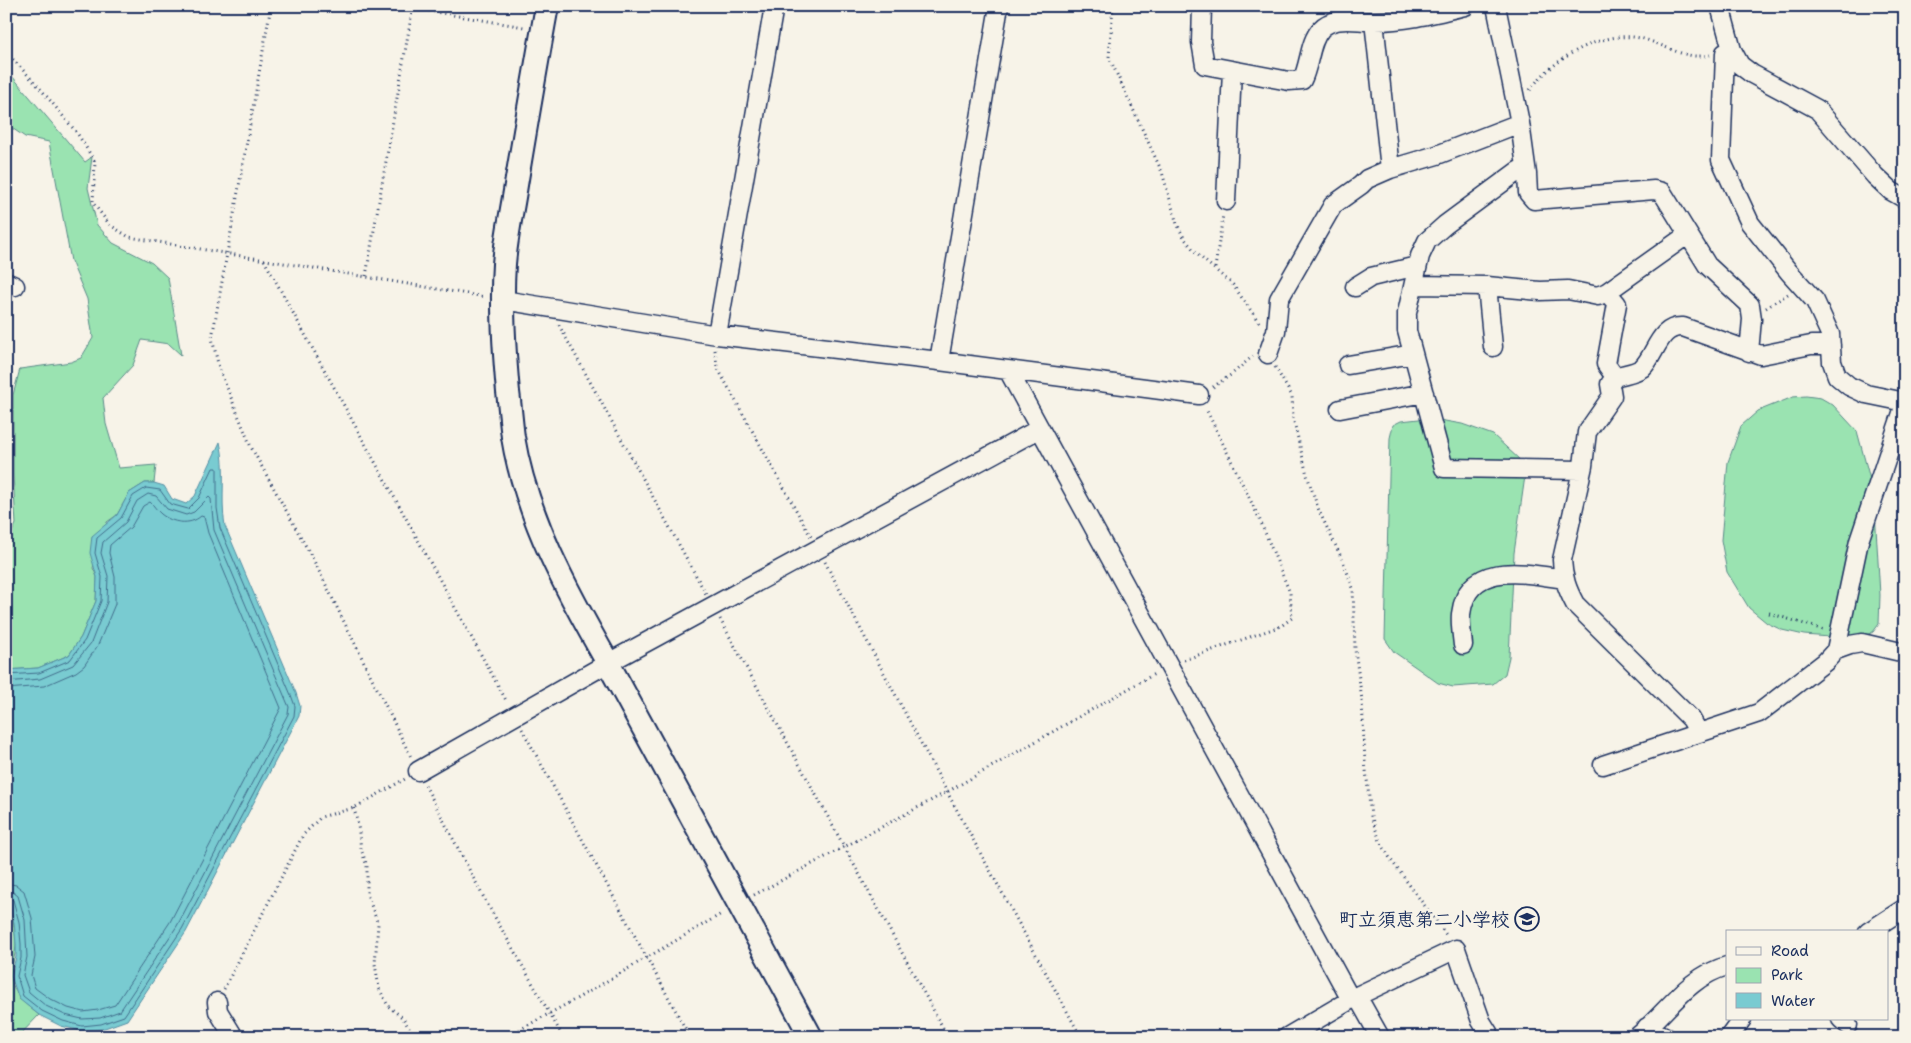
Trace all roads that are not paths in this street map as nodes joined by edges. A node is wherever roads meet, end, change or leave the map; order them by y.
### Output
1 (547, 6) edge
2 (774, 6) edge
3 (999, 6) edge
4 (1202, 6) edge
5 (1465, 6) edge
6 (1496, 6) edge
7 (1720, 6) edge
8 (1374, 21) junction
9 (1728, 51) junction
10 (1232, 70) junction
11 (1518, 114) junction
12 (1526, 167) junction
13 (1390, 169) junction
14 (1905, 199) edge
15 (1226, 201) dead end
16 (1688, 236) junction
17 (1418, 266) junction
18 (1414, 285) junction
19 (1355, 286) dead end
20 (1487, 286) junction
21 (1607, 292) junction
22 (502, 300) junction
23 (717, 335) junction
24 (1831, 345) junction
25 (1493, 347) dead end
26 (1269, 350) road end
27 (1749, 352) junction
28 (1413, 354) junction
29 (939, 361) junction
30 (1348, 366) dead end
31 (1008, 370) junction
32 (1615, 377) junction
33 (1424, 393) junction
34 (1199, 395) road end
35 (1905, 403) edge
36 (1340, 409) dead end
37 (1039, 429) junction
38 (1582, 470) junction
39 (1564, 579) junction
40 (1837, 643) junction
41 (1463, 645) dead end
42 (1905, 653) edge
43 (608, 663) junction
44 (1699, 733) junction
45 (1603, 765) dead end
46 (418, 771) road end
47 (1905, 908) edge
48 (1871, 930) edge
49 (1726, 966) edge
50 (1354, 998) junction
51 (217, 1002) road end
52 (1741, 1020) edge
53 (1642, 1032) edge
54 (234, 1037) edge
55 (811, 1037) edge
56 (1287, 1037) edge
57 (1380, 1037) edge
58 (1491, 1037) edge
59 (1666, 1037) edge
60 (1729, 1037) edge

1 - 22 street
2 - 23 street
3 - 29 street
4 - 10 street
5 - 8 street
6 - 11 street
7 - 9 street
8 - 10 street
8 - 13 street
9 - 14 street
9 - 24 street
10 - 15 street
11 - 12 street
11 - 13 street
12 - 16 street
12 - 17 street
13 - 26 street
16 - 21 street
16 - 27 street
17 - 18 street
17 - 19 street
18 - 20 street
18 - 28 street
20 - 21 street
20 - 25 street
21 - 32 street
22 - 23 street
22 - 43 street
23 - 29 street
24 - 27 street
24 - 35 street
27 - 32 street
28 - 30 street
28 - 33 street
29 - 31 street
31 - 34 street
31 - 37 street
32 - 38 street
33 - 36 street
33 - 38 street
35 - 40 street
37 - 43 street
37 - 50 street
38 - 39 street
39 - 41 street
39 - 44 street
40 - 42 street
40 - 44 street
43 - 46 street
43 - 55 street
44 - 45 street
47 - 48 street
49 - 53 street
50 - 56 street
50 - 57 street
50 - 58 street
51 - 54 street
52 - 60 street
53 - 59 street

